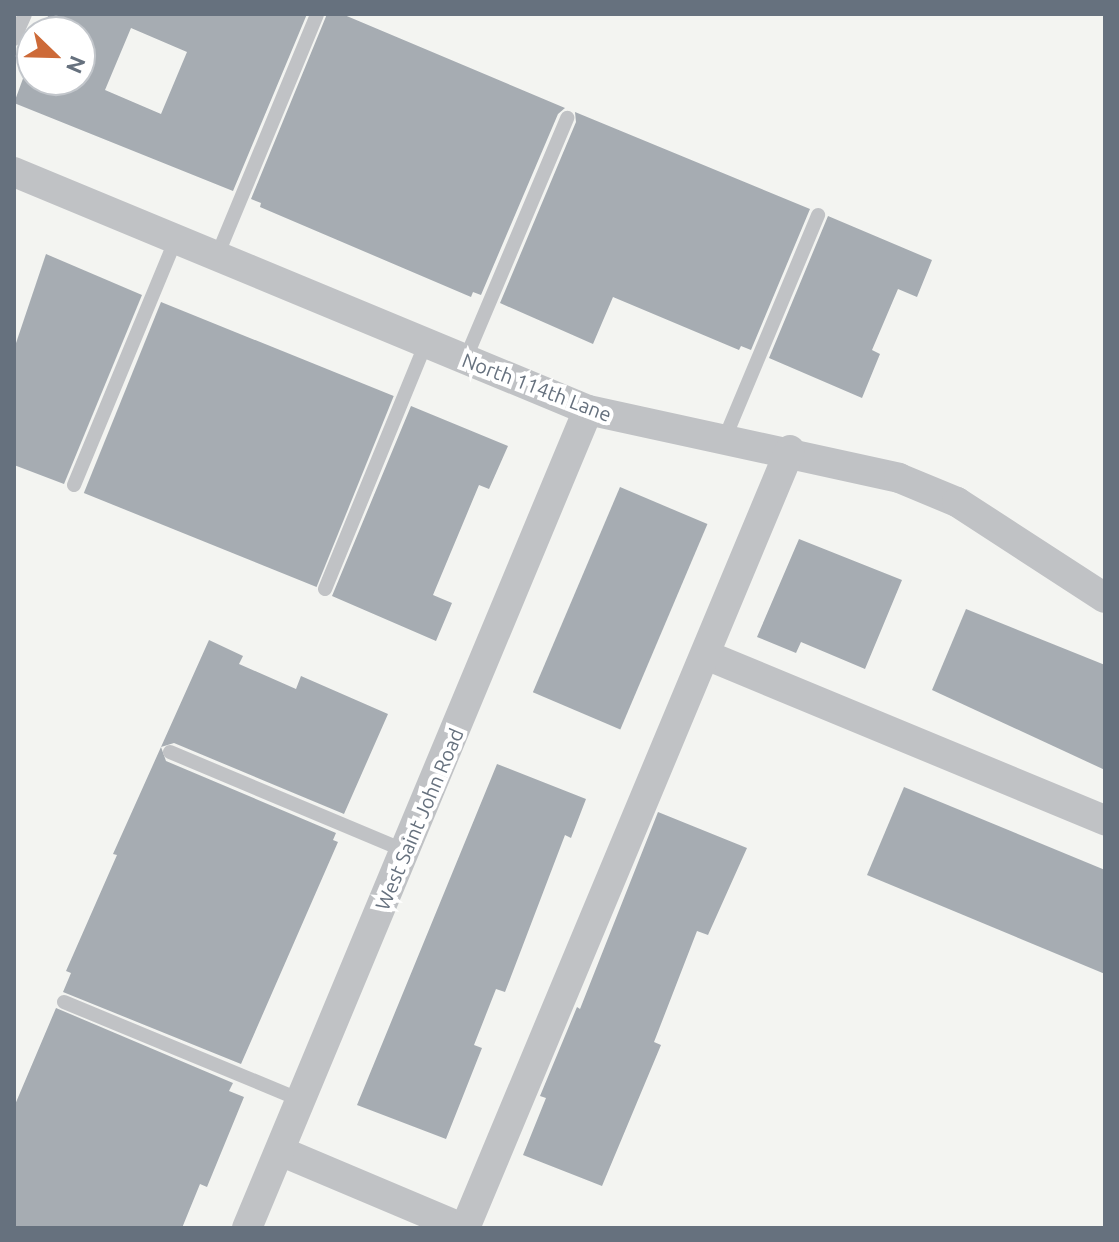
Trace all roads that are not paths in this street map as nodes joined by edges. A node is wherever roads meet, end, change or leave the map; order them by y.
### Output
1 (25, 14) edge
2 (317, 15) edge
3 (14, 39) edge
4 (567, 118) dead end
5 (14, 172) edge
6 (818, 215) dead end
7 (176, 239) junction
8 (217, 256) junction
9 (426, 343) junction
10 (465, 360) junction
11 (588, 410) junction
12 (724, 440) junction
13 (790, 450) junction
14 (74, 485) dead end
15 (325, 589) dead end
16 (1105, 598) edge
17 (706, 655) junction
18 (170, 752) dead end
19 (1105, 820) edge
20 (406, 851) junction
21 (64, 1002) dead end
22 (302, 1100) junction
23 (280, 1151) junction
24 (454, 1226) edge
25 (247, 1228) edge

1 - 3 lane
2 - 8 lane
4 - 10 lane
5 - 7 street, North 114th Lane
6 - 12 lane
7 - 8 street, North 114th Lane
7 - 14 lane
8 - 9 street, North 114th Lane
9 - 10 street, North 114th Lane
9 - 15 lane
10 - 11 street, North 114th Lane
11 - 12 street, North 114th Lane
11 - 20 street, West Saint John Road
12 - 13 street, North 114th Lane
13 - 16 street, North 114th Lane
13 - 17 street
17 - 19 street
17 - 24 street
18 - 20 lane
20 - 22 street, West Saint John Road
21 - 22 lane
22 - 23 street, West Saint John Road
23 - 24 street
23 - 25 street, West Saint John Road

